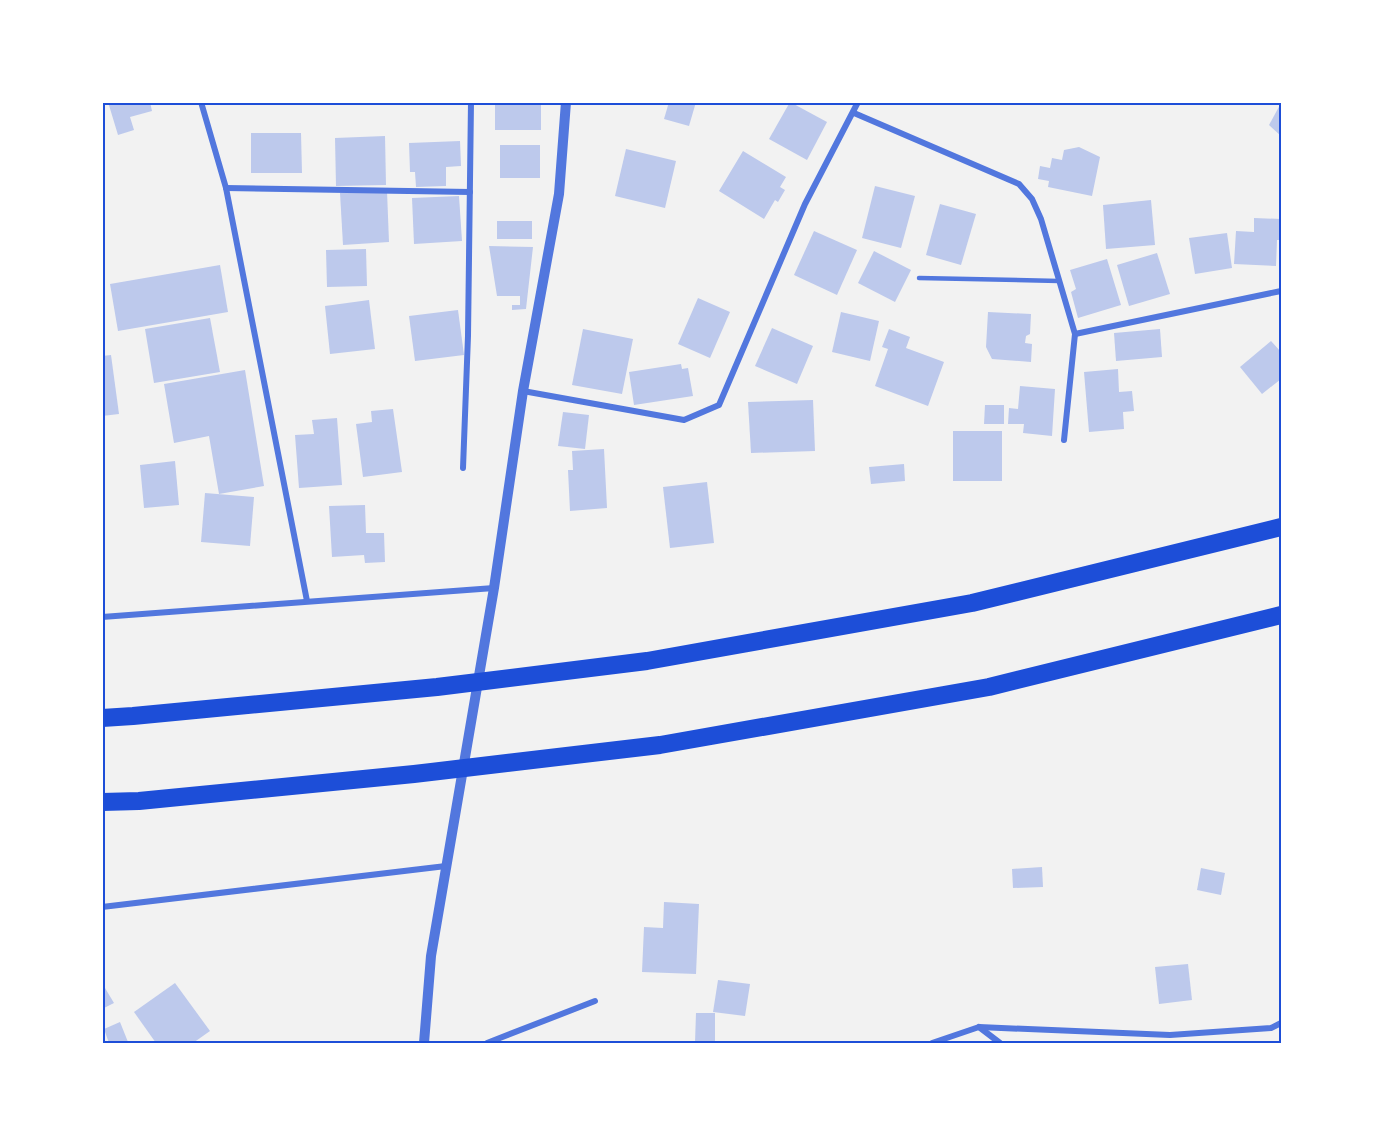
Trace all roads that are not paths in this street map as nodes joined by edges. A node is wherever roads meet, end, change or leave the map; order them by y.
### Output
1 (201, 102) edge
2 (471, 102) edge
3 (566, 102) edge
4 (858, 102) edge
5 (854, 113) junction
6 (226, 188) junction
7 (470, 192) junction
8 (919, 278) dead end
9 (1059, 281) junction
10 (1281, 291) edge
11 (1075, 334) junction
12 (524, 391) junction
13 (1064, 440) dead end
14 (463, 468) dead end
15 (1281, 527) edge
16 (494, 588) junction
17 (307, 601) junction
18 (1281, 615) edge
19 (102, 617) edge
20 (102, 717) edge
21 (102, 802) edge
22 (446, 866) junction
23 (102, 907) edge
24 (595, 1001) dead end
25 (1281, 1023) edge
26 (979, 1027) junction
27 (424, 1043) edge
28 (487, 1043) edge
29 (932, 1043) edge
30 (1000, 1043) edge

1 - 6 street
2 - 7 street
3 - 12 street
4 - 5 street
5 - 9 street
5 - 12 street
6 - 7 street
6 - 17 street
7 - 14 street
8 - 9 lane
9 - 11 street
10 - 11 street
11 - 13 street
12 - 16 street
15 - 20 highway
16 - 17 street
16 - 22 street
17 - 19 street
18 - 21 highway
22 - 23 street
22 - 27 street
24 - 28 street
25 - 26 street
26 - 29 street
26 - 30 street

